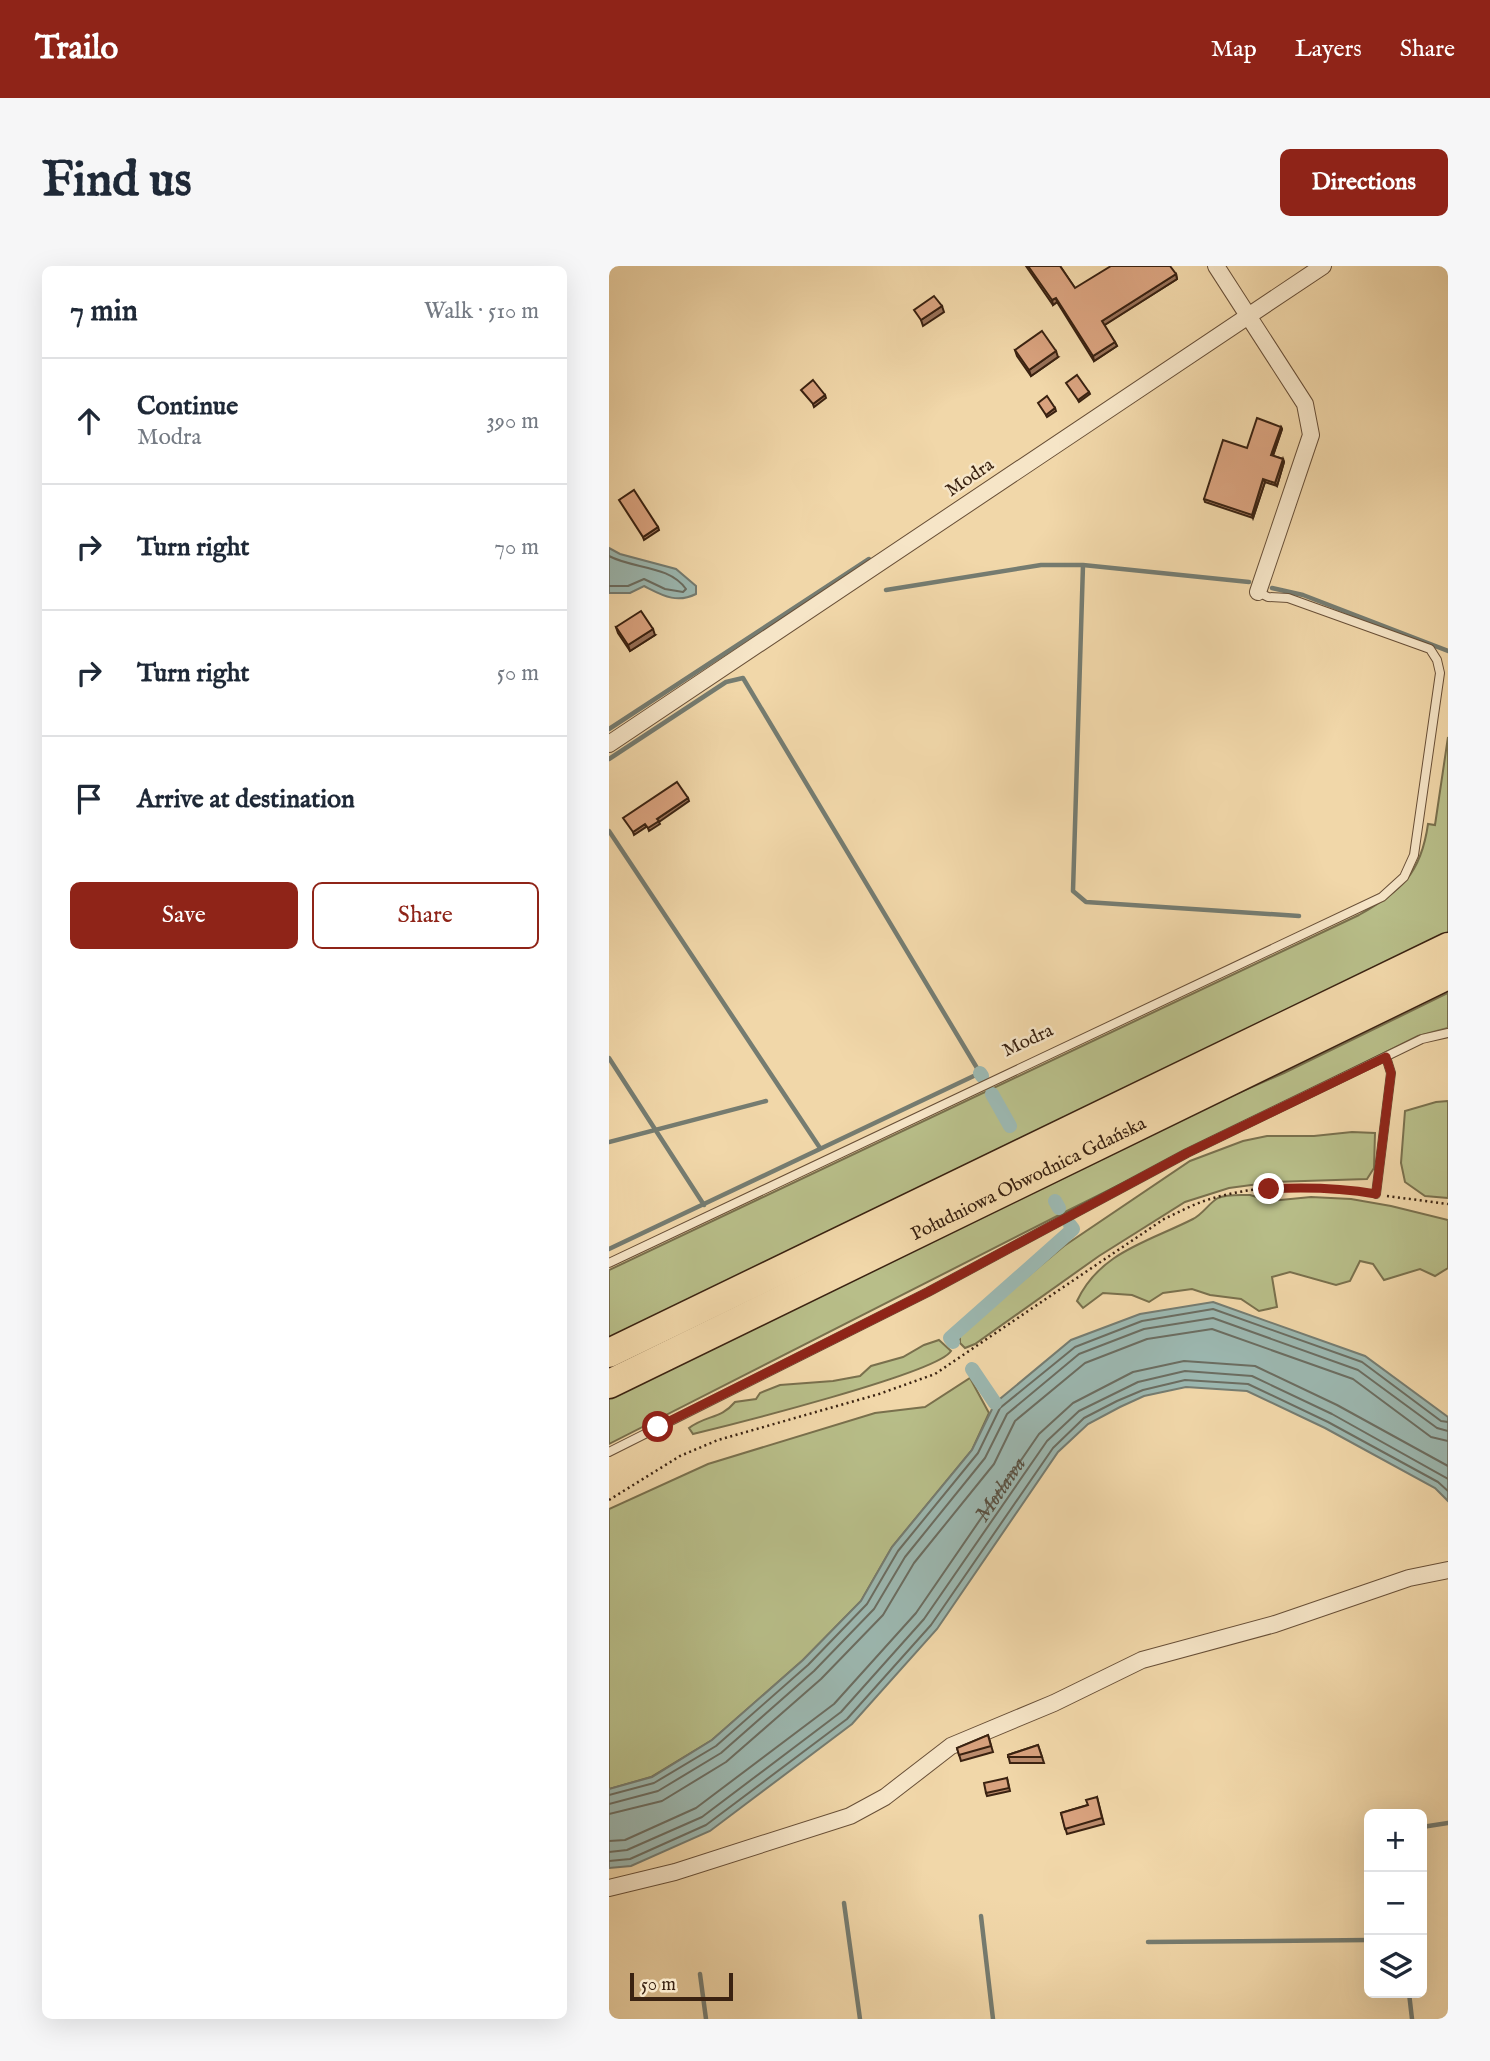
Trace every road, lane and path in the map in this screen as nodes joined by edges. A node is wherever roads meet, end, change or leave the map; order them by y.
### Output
1 (1216, 266) edge
2 (1323, 266) edge
3 (1250, 316) junction
4 (1258, 592) joint
5 (609, 744) edge
6 (1448, 947) edge
7 (1448, 975) edge
8 (1448, 1033) edge
9 (1386, 1057) junction
10 (1376, 1194) junction
11 (1448, 1204) edge
12 (846, 1254) junction
13 (609, 1263) edge
14 (788, 1277) dead end
15 (780, 1290) dead end
16 (719, 1311) dead end
17 (734, 1313) dead end
18 (661, 1343) junction
19 (609, 1353) edge
20 (609, 1384) edge
21 (609, 1452) edge
22 (609, 1500) edge
23 (1448, 1570) edge
24 (609, 1888) edge

1 - 3 street
2 - 3 street, Modra
3 - 4 street
3 - 5 street, Modra
4 - 13 lane, Modra
6 - 12 highway, Południowa Obwodnica Gdańska
7 - 12 highway, Południowa Obwodnica Gdańska
8 - 9 lane
9 - 10 lane
9 - 21 lane
10 - 11 path
10 - 22 path
12 - 14 lane
12 - 15 lane
12 - 18 highway, Południowa Obwodnica Gdańska
16 - 18 lane
17 - 18 lane
18 - 19 highway, Południowa Obwodnica Gdańska
18 - 20 highway, Południowa Obwodnica Gdańska
23 - 24 street

